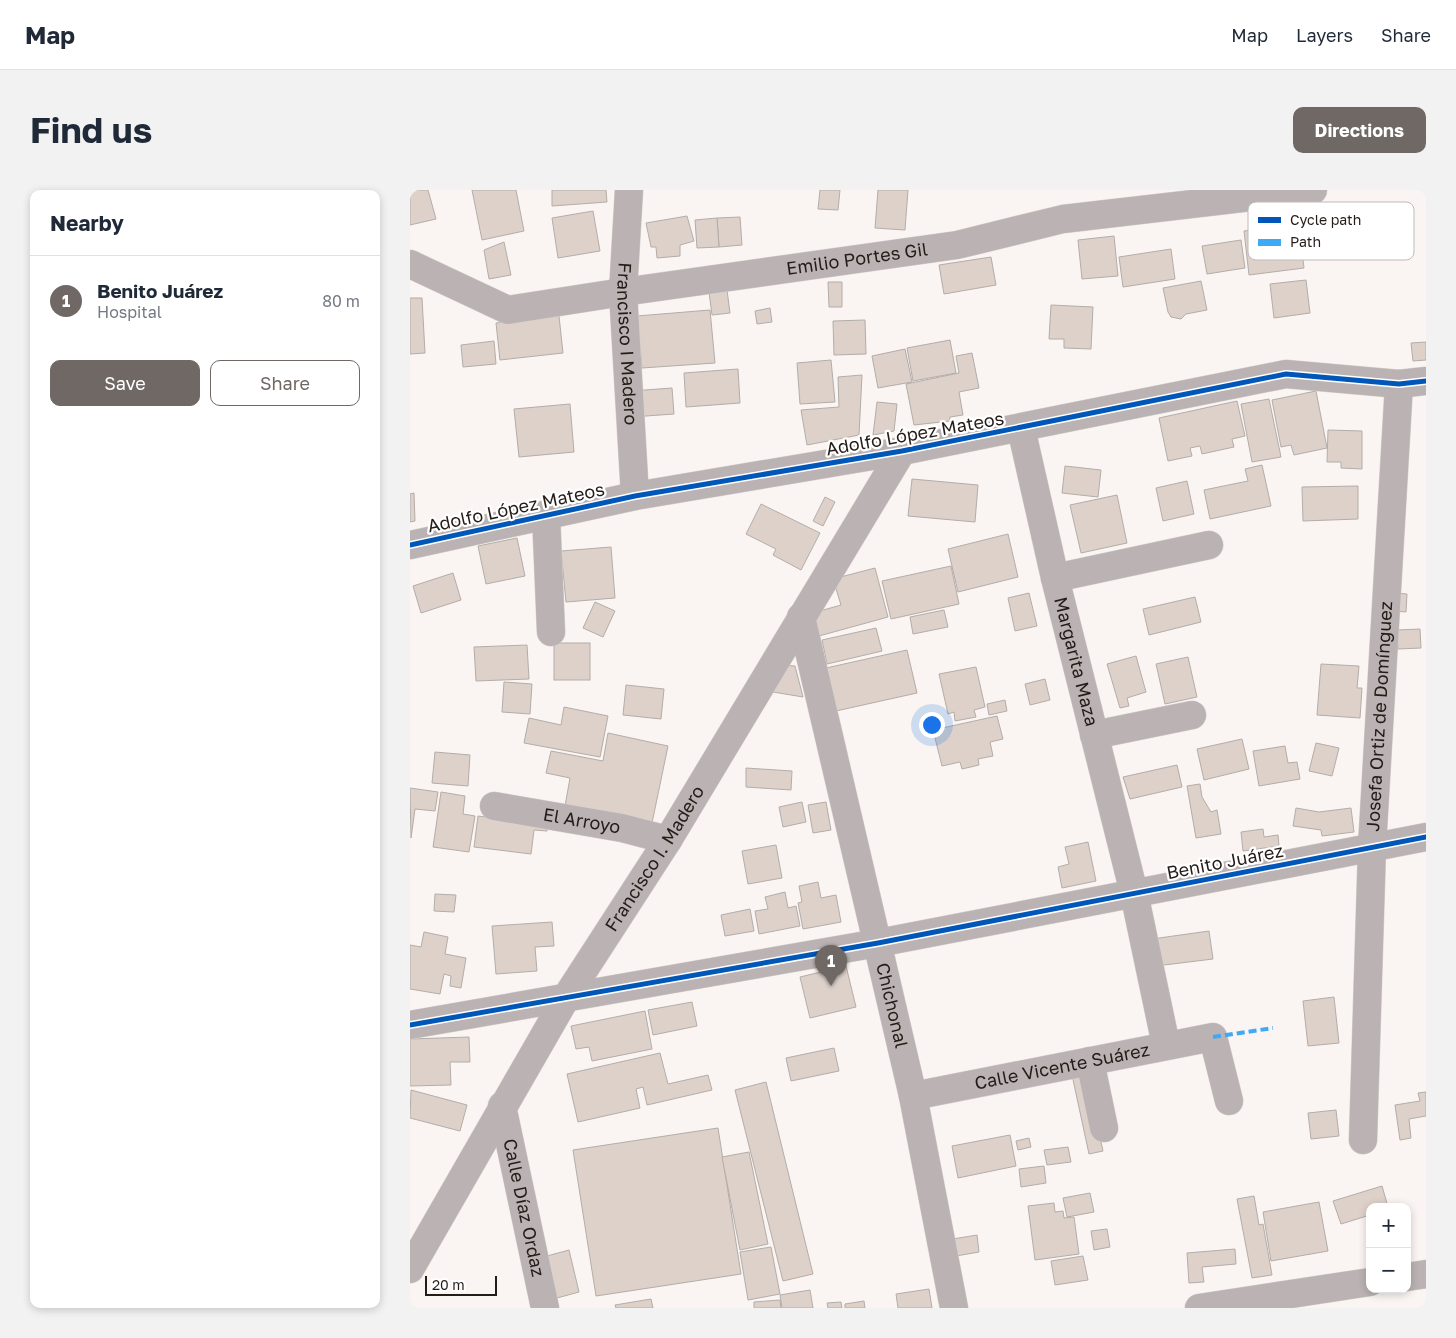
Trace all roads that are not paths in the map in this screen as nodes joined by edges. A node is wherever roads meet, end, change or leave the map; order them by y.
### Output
1 (629, 190) edge
2 (1313, 190) edge
3 (410, 264) edge
4 (623, 292) junction
5 (1426, 381) edge
6 (1399, 384) junction
7 (1021, 428) junction
8 (902, 451) junction
9 (635, 496) junction
10 (546, 514) junction
11 (410, 545) edge
12 (1210, 545) dead end
13 (1055, 578) junction
14 (801, 617) junction
15 (551, 632) dead end
16 (1192, 715) dead end
17 (1094, 736) junction
18 (494, 806) dead end
19 (1426, 837) edge
20 (668, 840) junction
21 (1372, 847) junction
22 (1134, 893) junction
23 (878, 943) junction
24 (567, 996) junction
25 (410, 1025) edge
26 (1166, 1045) junction
27 (1090, 1061) junction
28 (913, 1096) junction
29 (1229, 1102) dead end
30 (502, 1106) junction
31 (1104, 1128) dead end
32 (1363, 1140) dead end
33 (410, 1268) edge
34 (1426, 1274) edge
35 (1411, 1276) edge
36 (1366, 1283) edge
37 (545, 1308) edge
38 (954, 1308) edge
39 (1199, 1308) edge

1 - 4 street, Francisco I Madero
2 - 4 street, Emilio Portes Gil
3 - 4 street, Emilio Portes Gil
4 - 9 street, Francisco I Madero
5 - 6 street, Adolfo López Mateos
6 - 7 street, Adolfo López Mateos
6 - 21 street, Josefa Ortiz de Domínguez
7 - 8 street, Adolfo López Mateos
7 - 13 street, Margarita Maza
8 - 9 street, Adolfo López Mateos
8 - 14 street, Francisco I. Madero
9 - 10 street, Adolfo López Mateos
10 - 11 street, Adolfo López Mateos
10 - 15 street
12 - 13 street
13 - 17 street, Margarita Maza
14 - 20 street, Francisco I. Madero
14 - 23 street, Chichonal
16 - 17 street
17 - 22 street, Margarita Maza
18 - 20 street, El Arroyo
19 - 21 street, Benito Juárez
20 - 24 street, Francisco I. Madero
21 - 22 street, Benito Juárez
21 - 32 street, Josefa Ortiz de Domínguez
22 - 23 street, Benito Juárez
22 - 26 street, Margarita Maza
23 - 24 street, Benito Juárez
23 - 28 street, Chichonal
24 - 25 street, Benito Juárez
24 - 30 street, Francisco I. Madero
26 - 27 street, Calle Vicente Suárez
26 - 29 street, Calle Vicente Suárez
27 - 28 street, Calle Vicente Suárez
27 - 31 street
28 - 38 street, Chichonal
30 - 33 street, Francisco I. Madero
30 - 37 street, Calle Díaz Ordaz
34 - 35 street
36 - 39 street

